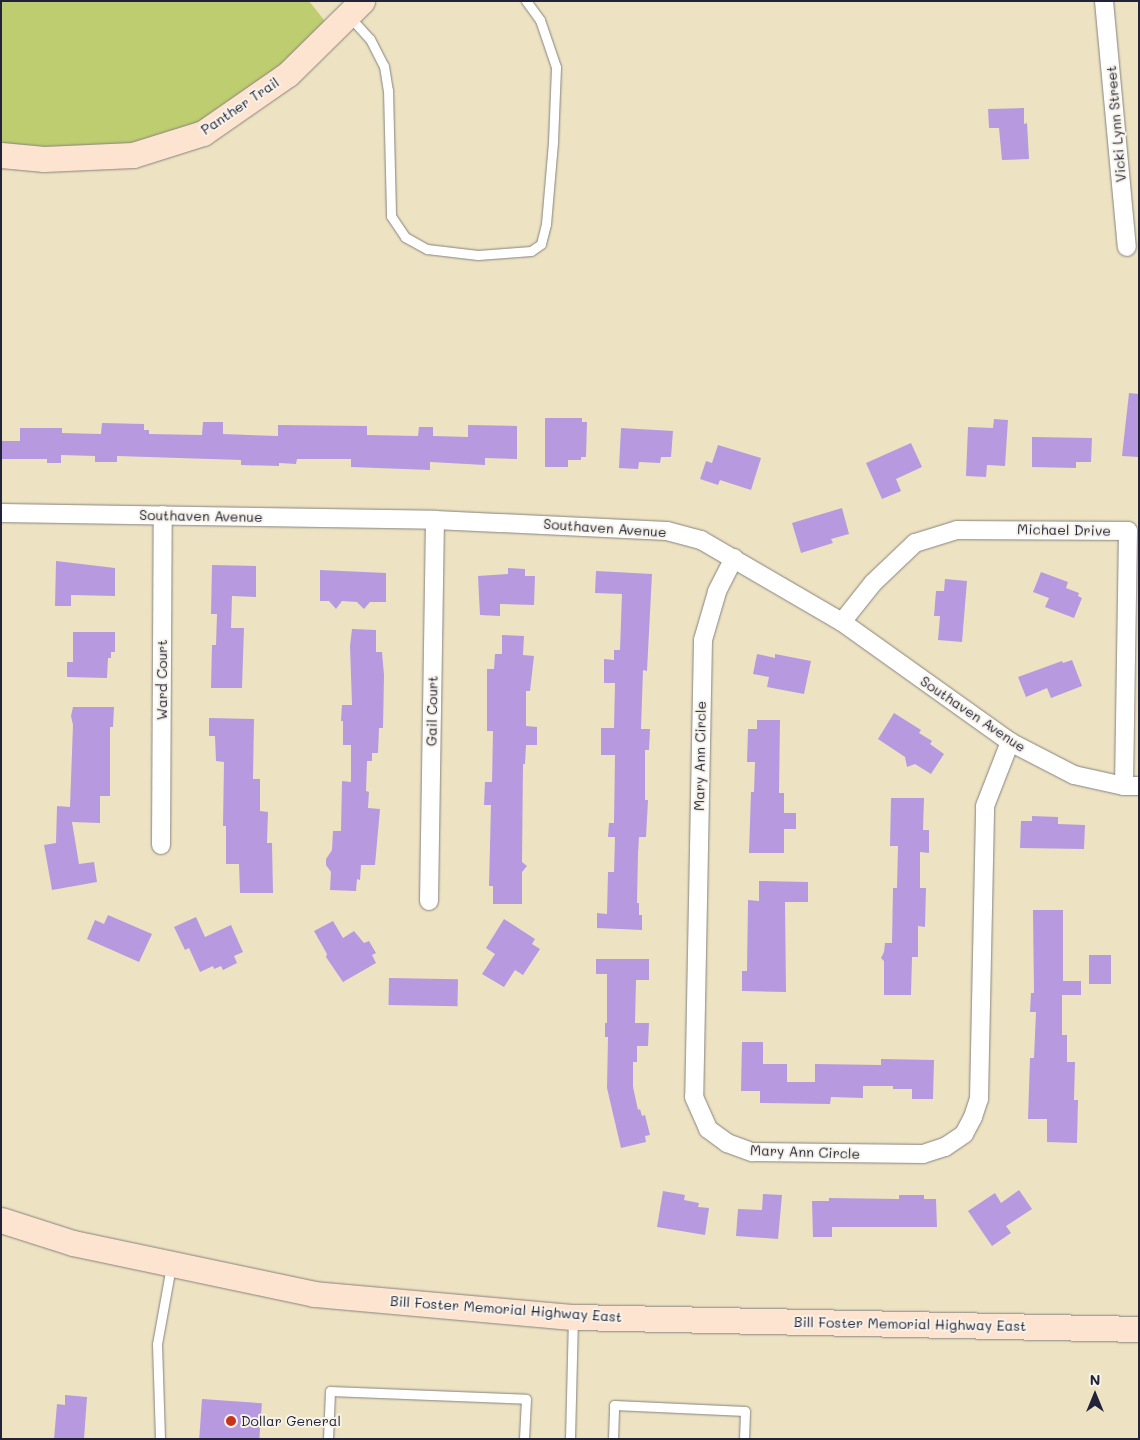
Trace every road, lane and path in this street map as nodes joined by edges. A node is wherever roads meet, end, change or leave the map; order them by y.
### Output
1 (526, 1) edge
2 (1104, 1) edge
3 (355, 8) edge
4 (1, 155) edge
5 (1127, 247) dead end
6 (1, 513) edge
7 (163, 515) junction
8 (435, 520) junction
9 (734, 558) junction
10 (842, 622) junction
11 (1010, 742) junction
12 (1131, 786) edge
13 (161, 846) dead end
14 (429, 902) dead end
15 (1, 1220) edge
16 (172, 1264) junction
17 (573, 1317) junction
18 (1139, 1329) edge
19 (160, 1439) edge
20 (328, 1439) edge
21 (524, 1439) edge
22 (570, 1439) edge
23 (613, 1439) edge
24 (744, 1439) edge

1 - 3 lane
2 - 5 street, Vicki Lynn Street
3 - 4 main road, Panther Trail
6 - 7 street, Southaven Avenue
7 - 8 street, Southaven Avenue
7 - 13 street, Ward Court
8 - 9 street, Southaven Avenue
8 - 14 street, Gail Court
9 - 10 street, Southaven Avenue
9 - 11 street, Mary Ann Circle
10 - 11 street, Southaven Avenue
10 - 12 street, Michael Drive
11 - 12 street, Southaven Avenue
15 - 16 main road, Bill Foster Memorial Highway East
16 - 17 main road, Bill Foster Memorial Highway East
16 - 19 lane
17 - 18 main road, Bill Foster Memorial Highway East
17 - 22 lane
20 - 21 lane
23 - 24 lane

